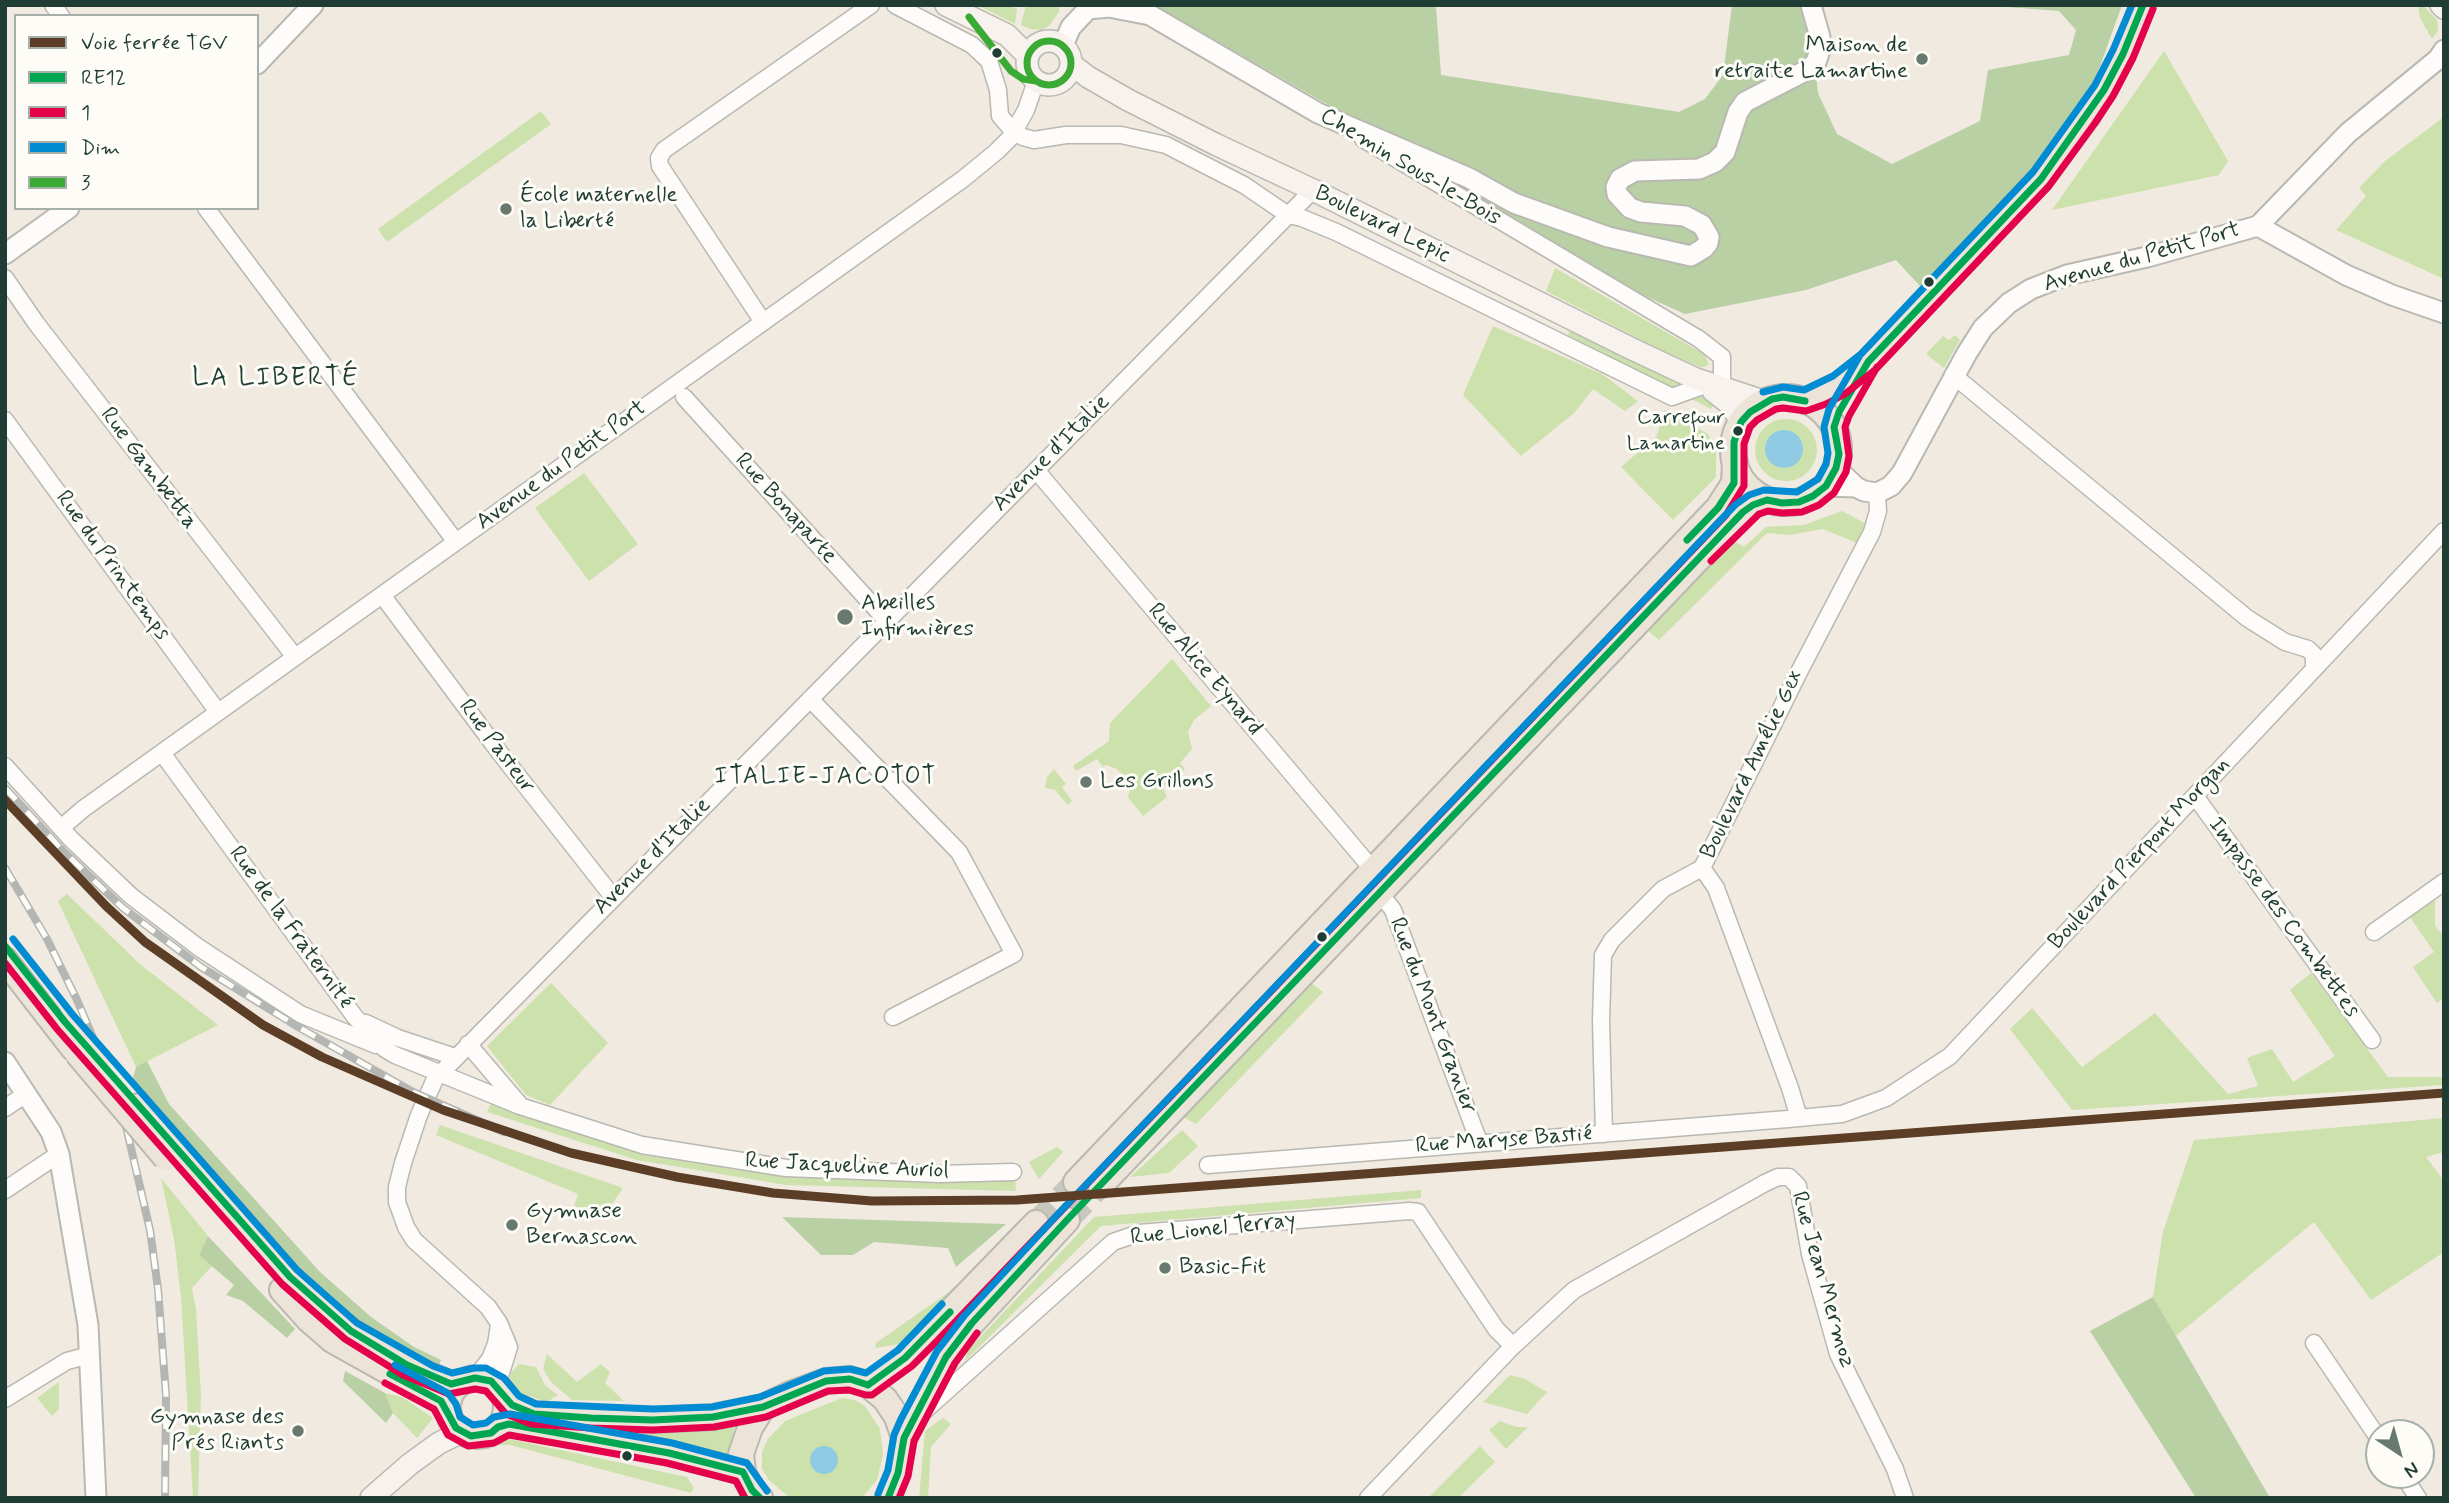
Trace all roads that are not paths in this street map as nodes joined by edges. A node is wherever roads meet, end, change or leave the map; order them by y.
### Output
1 (313, 5) edge
2 (871, 5) edge
3 (895, 5) edge
4 (946, 5) edge
5 (1811, 5) edge
6 (2143, 5) edge
7 (1075, 37) edge
8 (2444, 50) edge
9 (1030, 53) junction
10 (259, 62) edge
11 (1040, 82) junction
12 (1344, 126) junction
13 (1014, 132) junction
14 (1313, 190) junction
15 (66, 210) edge
16 (207, 210) edge
17 (1288, 215) junction
18 (2258, 226) junction
19 (5, 254) edge
20 (5, 278) edge
21 (2444, 313) edge
22 (764, 322) junction
23 (1868, 362) junction
24 (1953, 375) junction
25 (1716, 387) junction
26 (684, 397) dead end
27 (1805, 401) junction
28 (1766, 402) junction
29 (5, 420) edge
30 (1741, 422) junction
31 (1834, 427) junction
32 (1735, 462) junction
33 (1036, 470) junction
34 (1831, 477) junction
35 (1877, 493) junction
36 (1767, 500) junction
37 (2444, 531) edge
38 (456, 542) junction
39 (382, 595) junction
40 (887, 621) junction
41 (295, 657) junction
42 (2314, 668) junction
43 (810, 699) junction
44 (218, 712) junction
45 (162, 753) junction
46 (5, 766) edge
47 (2195, 796) junction
48 (61, 828) junction
49 (1702, 868) junction
50 (1376, 882) junction
51 (2444, 883) edge
52 (613, 897) junction
53 (2374, 932) dead end
54 (5, 946) edge
55 (5, 960) edge
56 (355, 1017) junction
57 (893, 1017) dead end
58 (2372, 1040) dead end
59 (468, 1044) junction
60 (385, 1049) junction
61 (455, 1057) junction
62 (5, 1062) edge
63 (440, 1073) junction
64 (26, 1094) junction
65 (520, 1106) junction
66 (5, 1108) edge
67 (1799, 1118) junction
68 (1604, 1134) junction
69 (1479, 1142) junction
70 (58, 1152) junction
71 (1208, 1165) dead end
72 (1013, 1172) dead end
73 (1076, 1182) tunnel mouth
74 (1101, 1185) tunnel mouth
75 (5, 1189) edge
76 (1067, 1220) tunnel mouth
77 (1036, 1223) tunnel mouth
78 (499, 1323) junction
79 (2314, 1343) dead end
80 (1513, 1346) junction
81 (90, 1355) junction
82 (868, 1385) junction
83 (484, 1386) junction
84 (5, 1399) edge
85 (763, 1407) junction
86 (453, 1419) junction
87 (2365, 1419) edge
88 (498, 1427) junction
89 (908, 1430) junction
90 (743, 1472) junction
91 (96, 1498) edge
92 (371, 1498) edge
93 (760, 1498) edge
94 (888, 1498) edge
95 (1368, 1498) edge
96 (1905, 1498) edge

1 - 10 street
2 - 22 street
3 - 13 street
4 - 9 main road
5 - 12 street
6 - 23 main road
7 - 9 main road
7 - 11 main road
7 - 12 street, Chemin Sous-le-Bois
7 - 14 main road, Boulevard Lepic
8 - 18 street, Avenue du Petit Port
9 - 11 main road
11 - 13 street, Avenue du Petit Port
12 - 25 street, Chemin Sous-le-Bois
13 - 17 street, Boulevard Lepic
13 - 22 street, Avenue du Petit Port
14 - 17 street, Avenue d'Italie
14 - 25 main road, Boulevard Lepic
15 - 19 street
16 - 38 street
17 - 25 street, Boulevard Lepic
17 - 33 street, Avenue d'Italie
18 - 21 street
18 - 24 street, Avenue du Petit Port
20 - 41 street, Rue Gambetta
22 - 38 street, Avenue du Petit Port
23 - 27 main road
23 - 31 main road
24 - 35 street, Avenue du Petit Port
24 - 42 street
25 - 28 main road, Boulevard Lepic
25 - 30 main road
26 - 40 street, Rue Bonaparte
27 - 28 main road
27 - 31 main road
28 - 30 main road
29 - 44 street, Rue du Printemps
30 - 32 main road
31 - 34 main road
32 - 36 main road
32 - 50 main road
33 - 40 street, Avenue d'Italie
33 - 50 street, Rue Alice Eynard
34 - 35 street
34 - 36 main road
35 - 49 street, Boulevard Amélie Gex
36 - 50 main road
37 - 42 street, Boulevard Pierpont Morgan
38 - 39 street, Avenue du Petit Port
39 - 41 street, Avenue du Petit Port
39 - 52 street, Rue Pasteur
40 - 43 street, Avenue d'Italie
41 - 44 street, Avenue du Petit Port
42 - 47 street, Boulevard Pierpont Morgan
43 - 52 street, Avenue d'Italie
43 - 57 street
44 - 45 street, Avenue du Petit Port
45 - 48 street, Avenue du Petit Port
45 - 56 street, Rue de la Fraternité
46 - 48 street, Rue Jacqueline Auriol
47 - 58 street, Impasse des Combettes
47 - 67 street, Boulevard Pierpont Morgan
48 - 60 street, Rue Jacqueline Auriol
49 - 67 street
49 - 68 street, Boulevard Amélie Gex
50 - 69 street, Rue du Mont Granier
50 - 73 main road
50 - 74 main road
51 - 53 street
52 - 59 street, Avenue d'Italie
54 - 83 main road, bridge
55 - 86 main road, bridge
56 - 60 street, Rue Jacqueline Auriol
56 - 61 street, Rue de la Fraternité
59 - 61 street, Avenue d'Italie
59 - 65 street
60 - 63 street, Rue Jacqueline Auriol
61 - 63 street, Avenue d'Italie
62 - 64 street
63 - 65 street, Rue Jacqueline Auriol
63 - 78 street, Avenue d'Italie
64 - 66 street
64 - 70 street
65 - 72 street, Rue Jacqueline Auriol
67 - 68 street, Rue Maryse Bastié
68 - 69 street, Rue Maryse Bastié
69 - 71 street, Rue Maryse Bastié
70 - 75 street
70 - 81 street
76 - 89 main road
77 - 82 main road
78 - 83 street
78 - 83 street, Avenue d'Italie
79 - 87 street
80 - 89 street, Rue Lionel Terray
80 - 95 street
80 - 96 street, Rue Jean Mermoz
81 - 84 street
81 - 91 street
82 - 85 main road
82 - 89 main road
83 - 85 main road
83 - 86 main road
83 - 88 main road
85 - 90 main road
86 - 88 main road
86 - 92 main road
88 - 90 main road
89 - 94 main road
90 - 93 main road

